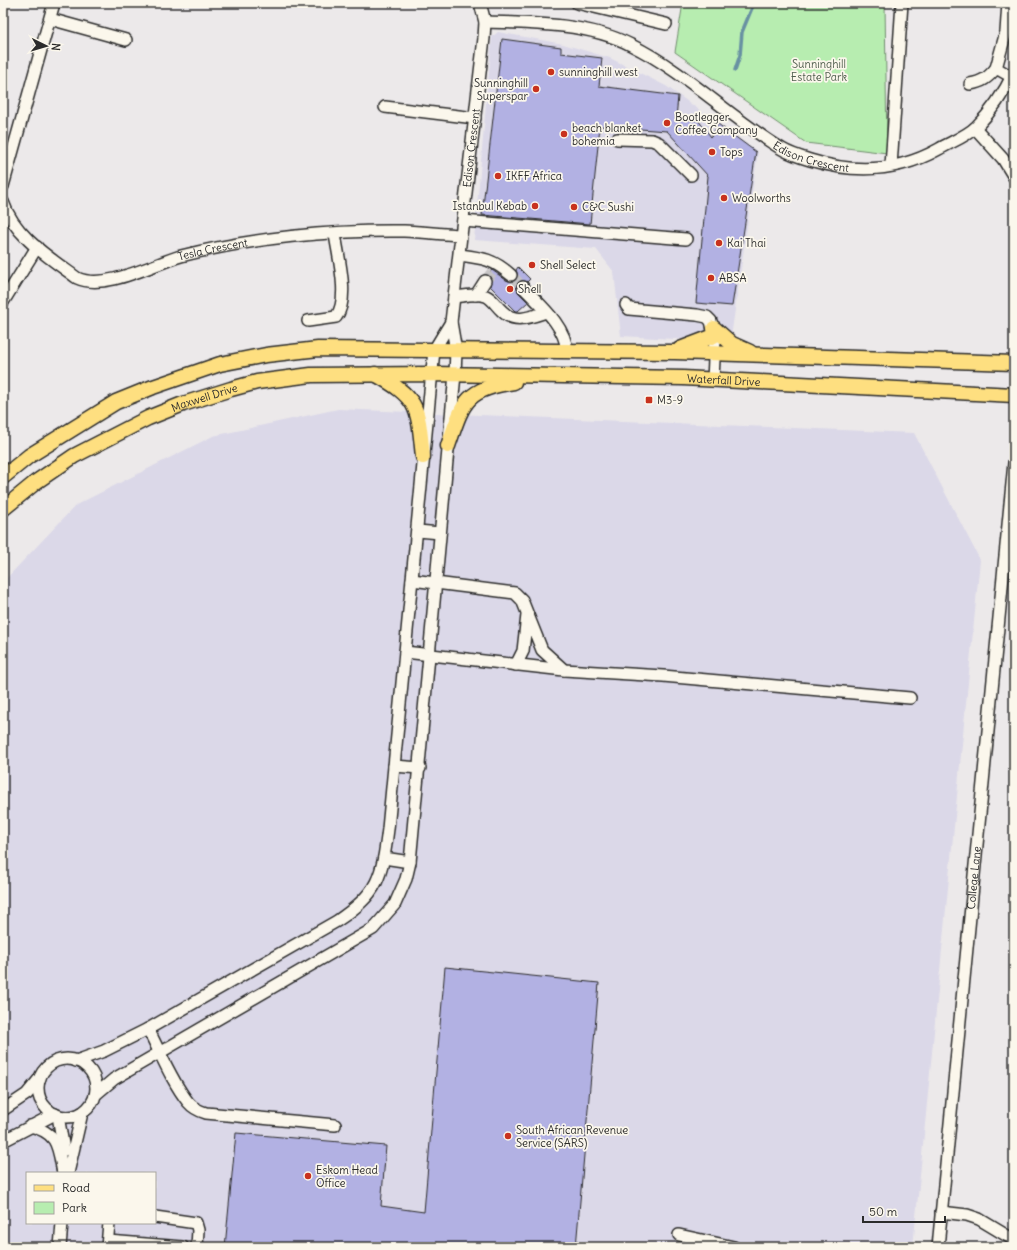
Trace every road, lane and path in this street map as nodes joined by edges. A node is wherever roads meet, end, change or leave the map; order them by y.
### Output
1 (54, 3) edge
2 (480, 3) edge
3 (577, 3) edge
4 (902, 3) edge
5 (1008, 3) edge
6 (1011, 16) edge
7 (50, 19) junction
8 (484, 22) junction
9 (666, 24) dead end
10 (126, 40) dead end
11 (996, 68) junction
12 (1013, 74) edge
13 (970, 84) dead end
14 (384, 107) dead end
15 (475, 118) junction
16 (975, 128) junction
17 (618, 139) dead end
18 (891, 166) junction
19 (691, 175) dead end
20 (1014, 176) edge
21 (3, 186) edge
22 (3, 202) edge
23 (463, 221) junction
24 (335, 234) junction
25 (462, 236) junction
26 (686, 239) dead end
27 (36, 247) junction
28 (460, 255) junction
29 (511, 275) tunnel mouth
30 (485, 281) tunnel mouth
31 (523, 287) tunnel mouth
32 (476, 295) junction
33 (454, 297) junction
34 (3, 302) edge
35 (626, 305) dead end
36 (546, 312) junction
37 (308, 321) dead end
38 (451, 322) junction
39 (714, 332) junction
40 (434, 350) junction
41 (456, 351) junction
42 (567, 352) junction
43 (674, 352) junction
44 (714, 354) junction
45 (756, 354) junction
46 (1014, 363) edge
47 (374, 374) junction
48 (433, 374) junction
49 (455, 374) junction
50 (542, 376) junction
51 (713, 380) junction
52 (1014, 395) edge
53 (448, 446) junction
54 (423, 457) junction
55 (1014, 463) edge
56 (3, 477) edge
57 (3, 509) edge
58 (418, 531) junction
59 (440, 533) junction
60 (412, 580) junction
61 (437, 583) junction
62 (527, 613) junction
63 (405, 652) junction
64 (430, 654) junction
65 (516, 665) junction
66 (564, 670) junction
67 (910, 698) dead end
68 (394, 766) junction
69 (420, 768) junction
70 (384, 858) junction
71 (410, 862) junction
72 (148, 1029) junction
73 (161, 1052) junction
74 (76, 1061) junction
75 (41, 1077) junction
76 (95, 1095) junction
77 (3, 1110) edge
78 (82, 1113) junction
79 (56, 1115) junction
80 (335, 1125) dead end
81 (30, 1126) junction
82 (3, 1141) edge
83 (66, 1172) edge
84 (66, 1172) edge
85 (66, 1172) edge
86 (941, 1212) junction
87 (156, 1217) edge
88 (62, 1224) edge
89 (110, 1224) edge
90 (679, 1235) dead end
91 (1014, 1240) edge
92 (107, 1244) edge
93 (60, 1247) edge
94 (183, 1247) edge
95 (197, 1247) edge
96 (734, 1247) edge
97 (938, 1247) edge

1 - 7 street
2 - 8 street, Edison Crescent
3 - 9 street
4 - 18 street
5 - 6 street
6 - 11 street
7 - 10 street
7 - 21 street
8 - 15 street, Edison Crescent
8 - 18 street, Edison Crescent
11 - 12 street
11 - 13 street
12 - 16 street, Edison Crescent
14 - 15 street
15 - 23 street, Edison Crescent
16 - 18 street, Edison Crescent
16 - 20 street
17 - 19 street
22 - 27 street, Tesla Crescent
23 - 25 street, Edison Crescent
23 - 26 street
24 - 25 street, Tesla Crescent
24 - 27 street, Tesla Crescent
24 - 37 street
25 - 28 street, Edison Crescent
27 - 34 street
28 - 29 street
28 - 33 street, Edison Crescent
30 - 32 street
31 - 36 street
32 - 33 street
32 - 36 street
33 - 38 street, Edison Crescent
35 - 39 street
36 - 42 street
38 - 40 street, Edison Crescent
38 - 41 street, Edison Crescent
39 - 43 main road
39 - 44 street
39 - 45 main road
40 - 41 main road
40 - 48 street, Edison Crescent
40 - 56 main road
41 - 42 main road
41 - 49 street, Edison Crescent
42 - 43 main road
43 - 44 main road
44 - 45 main road
44 - 51 street
45 - 46 main road
47 - 48 main road, Maxwell Drive
47 - 54 main road
47 - 57 main road, Maxwell Drive
48 - 49 main road, Waterfall Drive
48 - 54 street, Edison Crescent
49 - 50 main road, Waterfall Drive
49 - 53 street, Edison Crescent
50 - 51 main road, Waterfall Drive
50 - 53 main road
51 - 52 main road, Waterfall Drive
53 - 59 street, Edison Crescent
54 - 58 street, Edison Crescent
55 - 86 street, College Lane
58 - 59 street
58 - 60 street, Edison Crescent
59 - 61 street, Edison Crescent
60 - 61 street
60 - 63 street, Edison Crescent
61 - 62 street
61 - 64 street, Edison Crescent
62 - 65 street
62 - 66 street
63 - 64 street
63 - 68 street, Edison Crescent
64 - 65 street
64 - 69 street, Edison Crescent
65 - 66 street
66 - 67 street
68 - 69 street
68 - 70 street, Edison Crescent
69 - 71 street, Edison Crescent
70 - 71 street
70 - 72 street, Edison Crescent
71 - 73 street, Edison Crescent
72 - 73 street
72 - 74 street, Edison Crescent
73 - 76 street, Edison Crescent
73 - 80 street
74 - 75 street
74 - 76 street
75 - 77 street
75 - 79 street
76 - 78 street
78 - 79 street
78 - 84 street
79 - 81 street
79 - 83 street
81 - 82 street
81 - 85 street
86 - 91 street
86 - 97 street, College Lane
87 - 95 street
88 - 93 street
89 - 92 street
90 - 96 street
92 - 94 street

